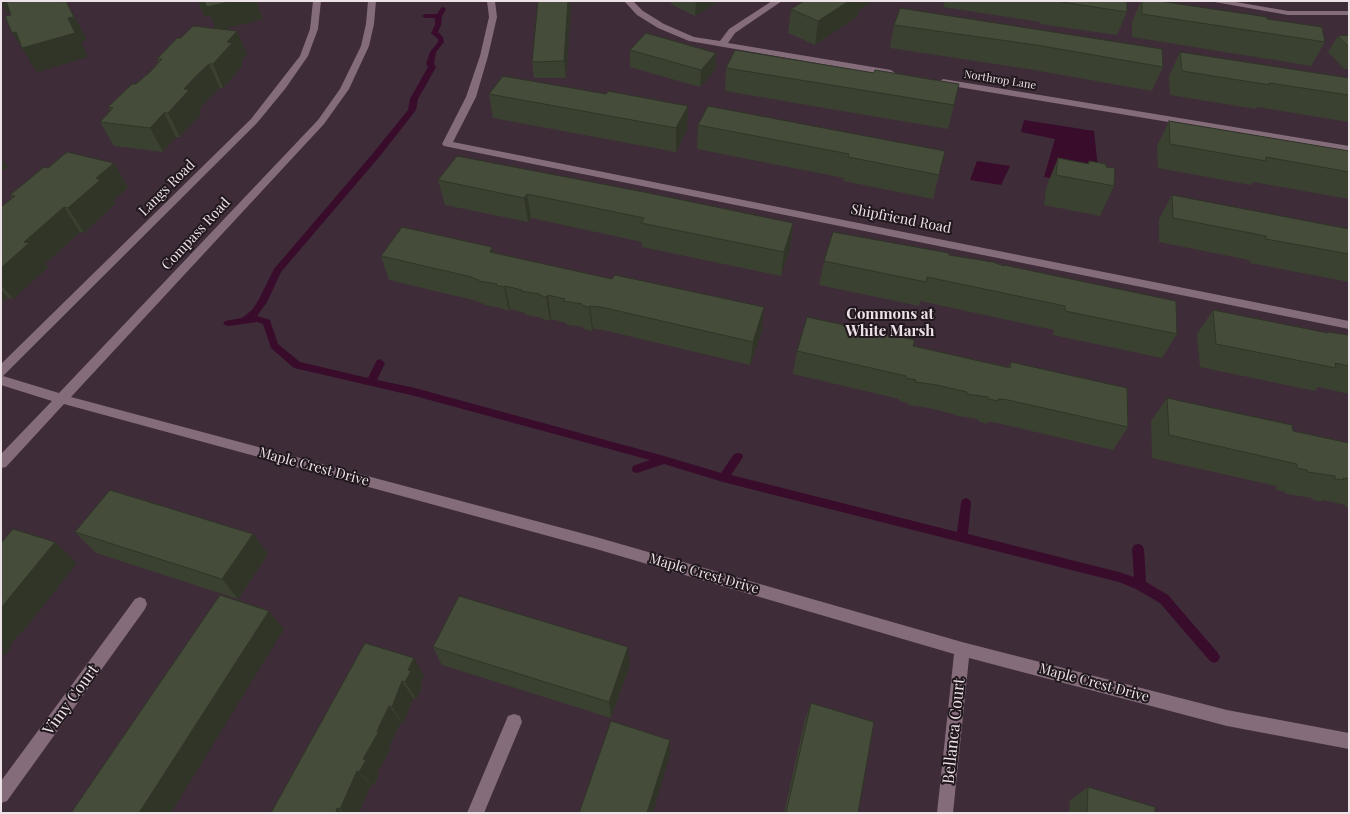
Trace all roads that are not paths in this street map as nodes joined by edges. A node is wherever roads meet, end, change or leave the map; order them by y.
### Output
1 (317, 1) edge
2 (372, 1) edge
3 (491, 1) edge
4 (628, 1) edge
5 (778, 1) edge
6 (1213, 1) edge
7 (1349, 13) edge
8 (722, 45) junction
9 (905, 75) edge
10 (934, 80) edge
11 (1349, 149) edge
12 (1349, 325) edge
13 (1, 372) edge
14 (1, 380) edge
15 (62, 399) junction
16 (1, 463) edge
17 (140, 604) dead end
18 (962, 649) junction
19 (514, 722) dead end
20 (1349, 741) edge
21 (1, 795) edge
22 (475, 813) edge
23 (945, 813) edge

1 - 13 street, Langs Road
2 - 15 street, Compass Road
3 - 12 street, Shipfriend Road
4 - 8 street
5 - 8 street
6 - 7 street
8 - 9 street
10 - 11 street, Northrop Lane
14 - 15 street, Maple Crest Drive
15 - 16 street, Compass Road
15 - 18 street, Maple Crest Drive
17 - 21 street, Vimy Court
18 - 20 street, Maple Crest Drive
18 - 23 street, Bellanca Court
19 - 22 street

